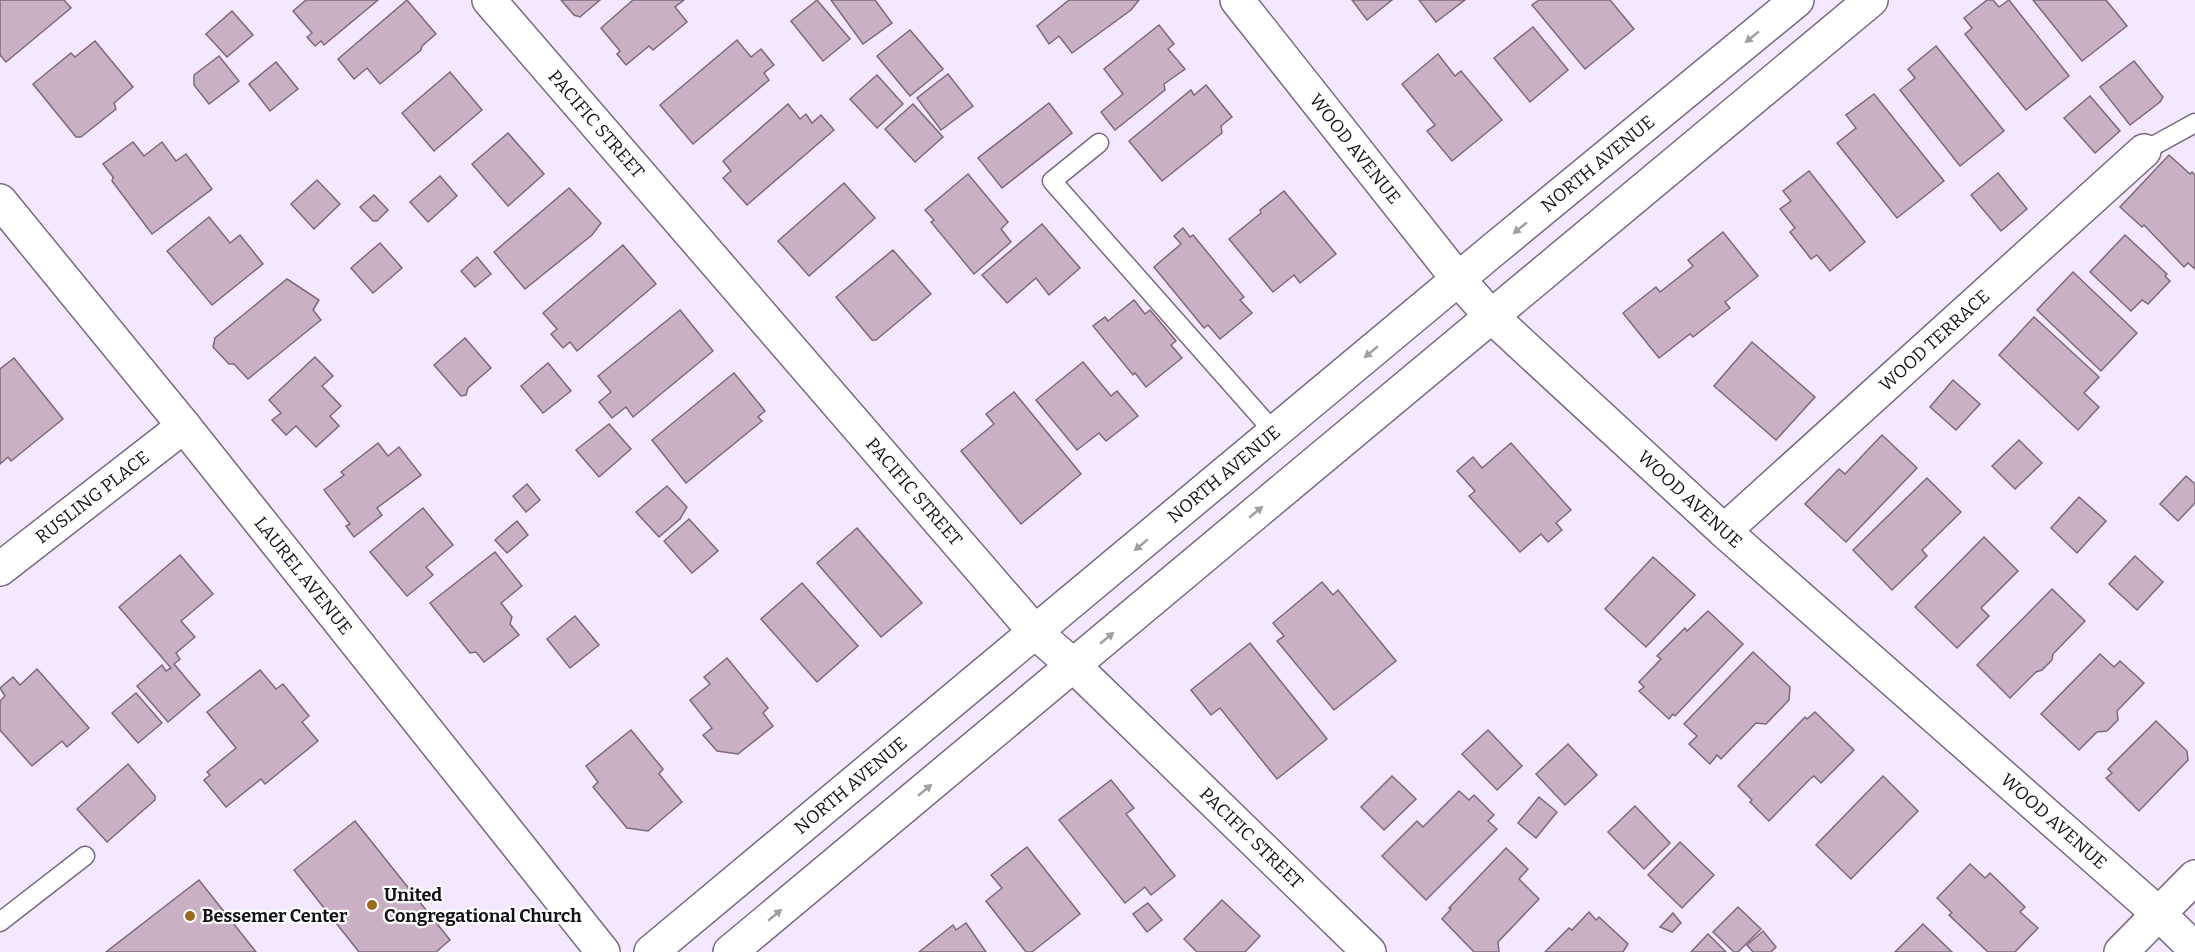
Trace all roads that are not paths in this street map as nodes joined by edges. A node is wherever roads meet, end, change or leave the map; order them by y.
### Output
1 (489, 0) edge
2 (1237, 0) edge
3 (1797, 0) edge
4 (1871, 0) edge
5 (2195, 123) edge
6 (1099, 143) dead end
7 (2144, 151) joint
8 (0, 201) edge
9 (1458, 279) junction
10 (1490, 315) junction
11 (184, 426) junction
12 (1275, 433) junction
13 (1724, 531) junction
14 (0, 569) edge
15 (1036, 633) junction
16 (1074, 666) junction
17 (85, 856) dead end
18 (2195, 877) edge
19 (2159, 915) junction
20 (0, 922) edge
21 (2195, 949) edge
22 (603, 952) edge
23 (651, 952) edge
24 (730, 952) edge
25 (1369, 952) edge
26 (2121, 952) edge

1 - 15 street, PACIFIC STREET
2 - 9 street, WOOD AVENUE
3 -> 9 street, NORTH AVENUE
4 - 10 street
5 - 7 lane
6 - 12 lane
7 - 13 street, WOOD TERRACE
8 - 11 street, LAUREL AVENUE
9 - 10 street, WOOD AVENUE
9 -> 12 street, NORTH AVENUE
10 - 13 street, WOOD AVENUE
16 -> 10 street
11 - 14 street, RUSLING PLACE
11 - 22 street, LAUREL AVENUE
12 -> 15 street, NORTH AVENUE
13 - 19 street, WOOD AVENUE
15 - 16 street, PACIFIC STREET
15 - 23 street, NORTH AVENUE
24 -> 16 street
16 - 25 street, PACIFIC STREET
17 - 20 lane
18 - 19 street
19 - 21 street, WOOD AVENUE
19 - 26 street

